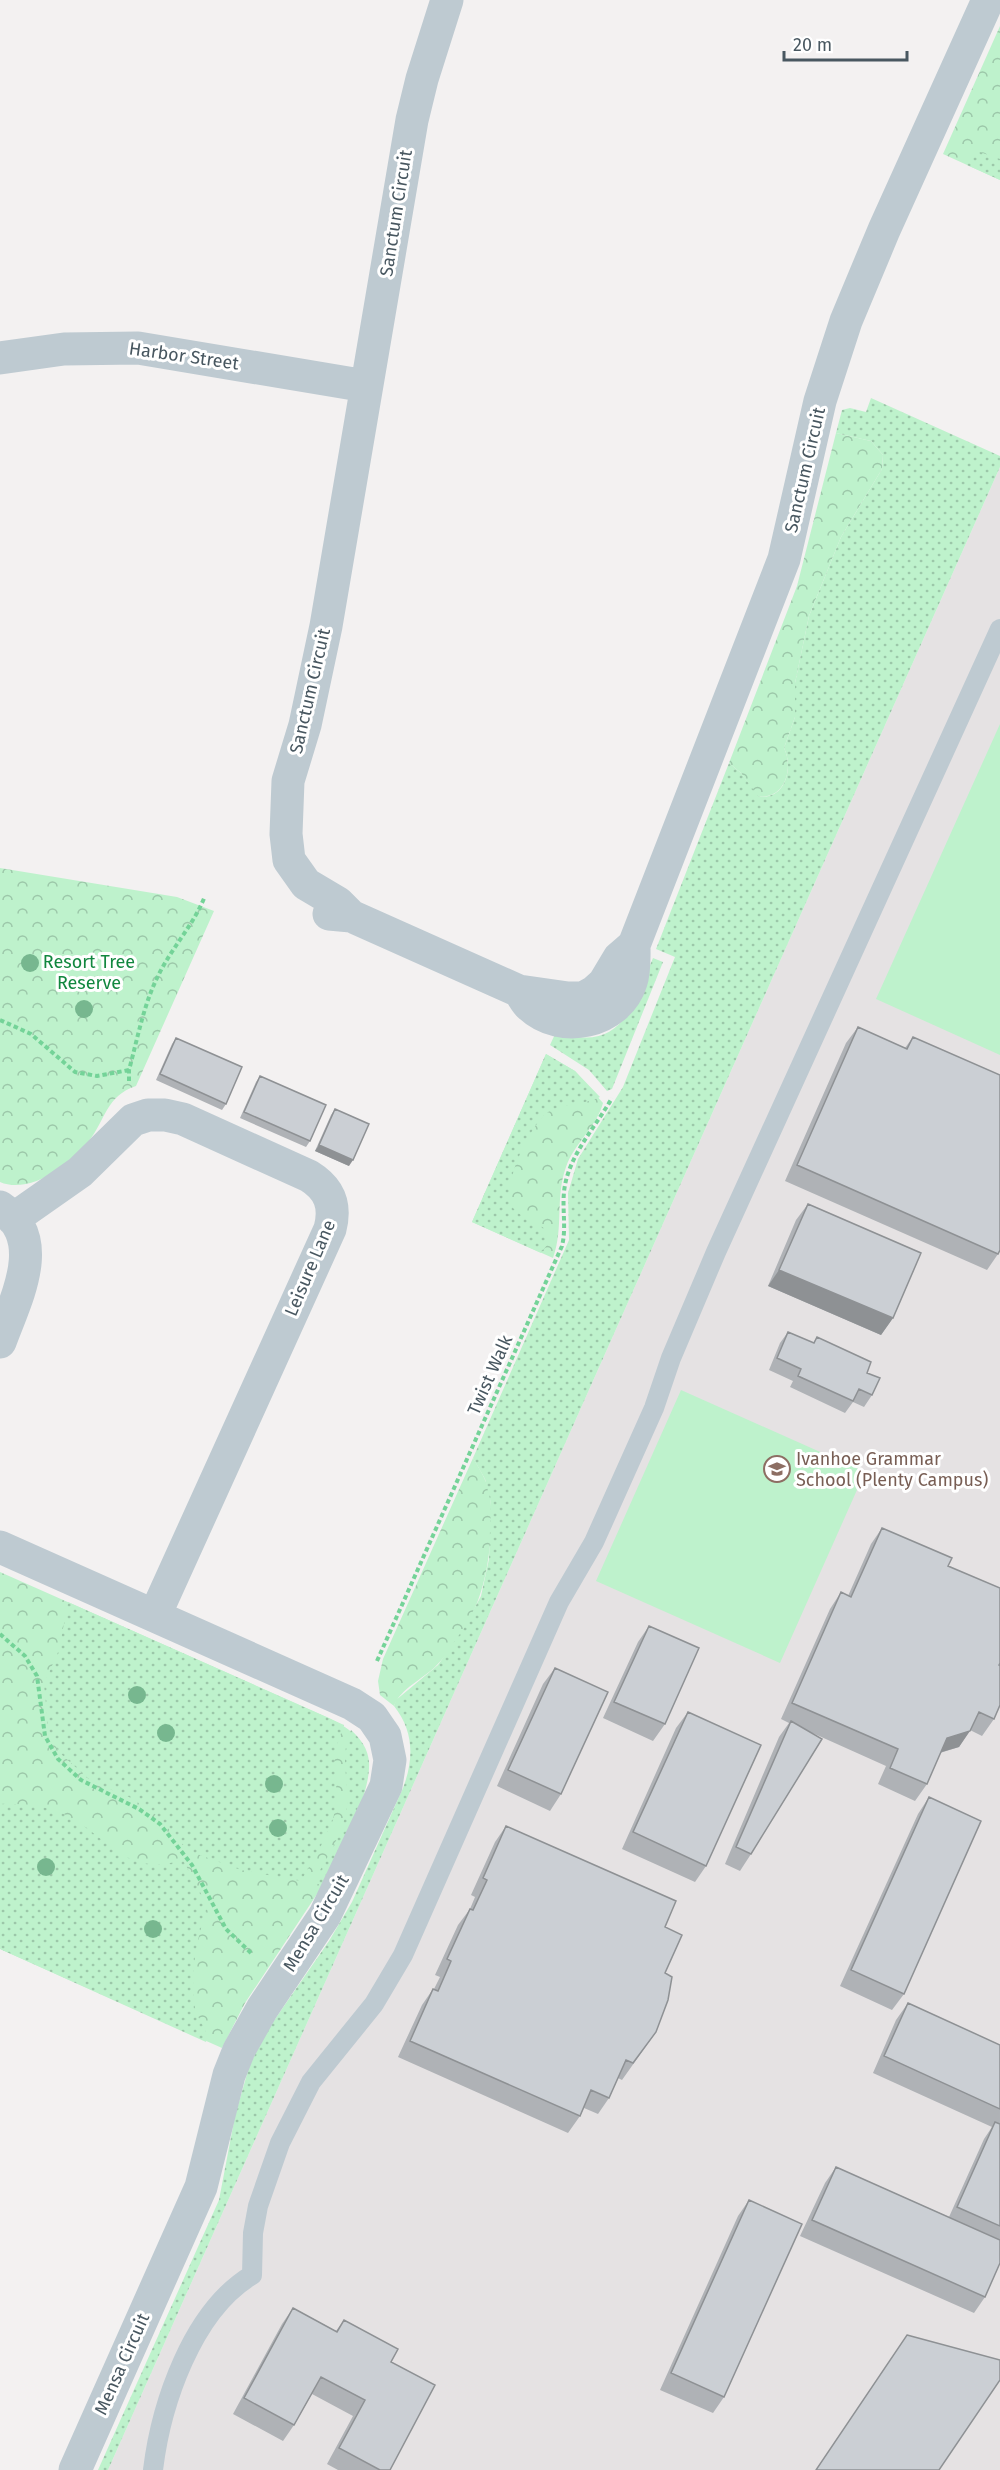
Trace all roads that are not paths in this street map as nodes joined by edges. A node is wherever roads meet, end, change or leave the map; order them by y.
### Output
1 (447, 0) edge
2 (988, 0) edge
3 (0, 358) edge
4 (366, 386) junction
5 (1000, 629) edge
6 (7, 1213) edge
7 (0, 1342) edge
8 (0, 1547) edge
9 (155, 1615) junction
10 (75, 2470) edge
11 (153, 2470) edge

1 - 4 street, Sanctum Circuit
2 - 4 street, Sanctum Circuit
3 - 4 street, Harbor Street
5 - 11 lane
6 - 7 street
6 - 9 street, Leisure Lane
8 - 9 street, Mensa Circuit
9 - 10 street, Mensa Circuit

